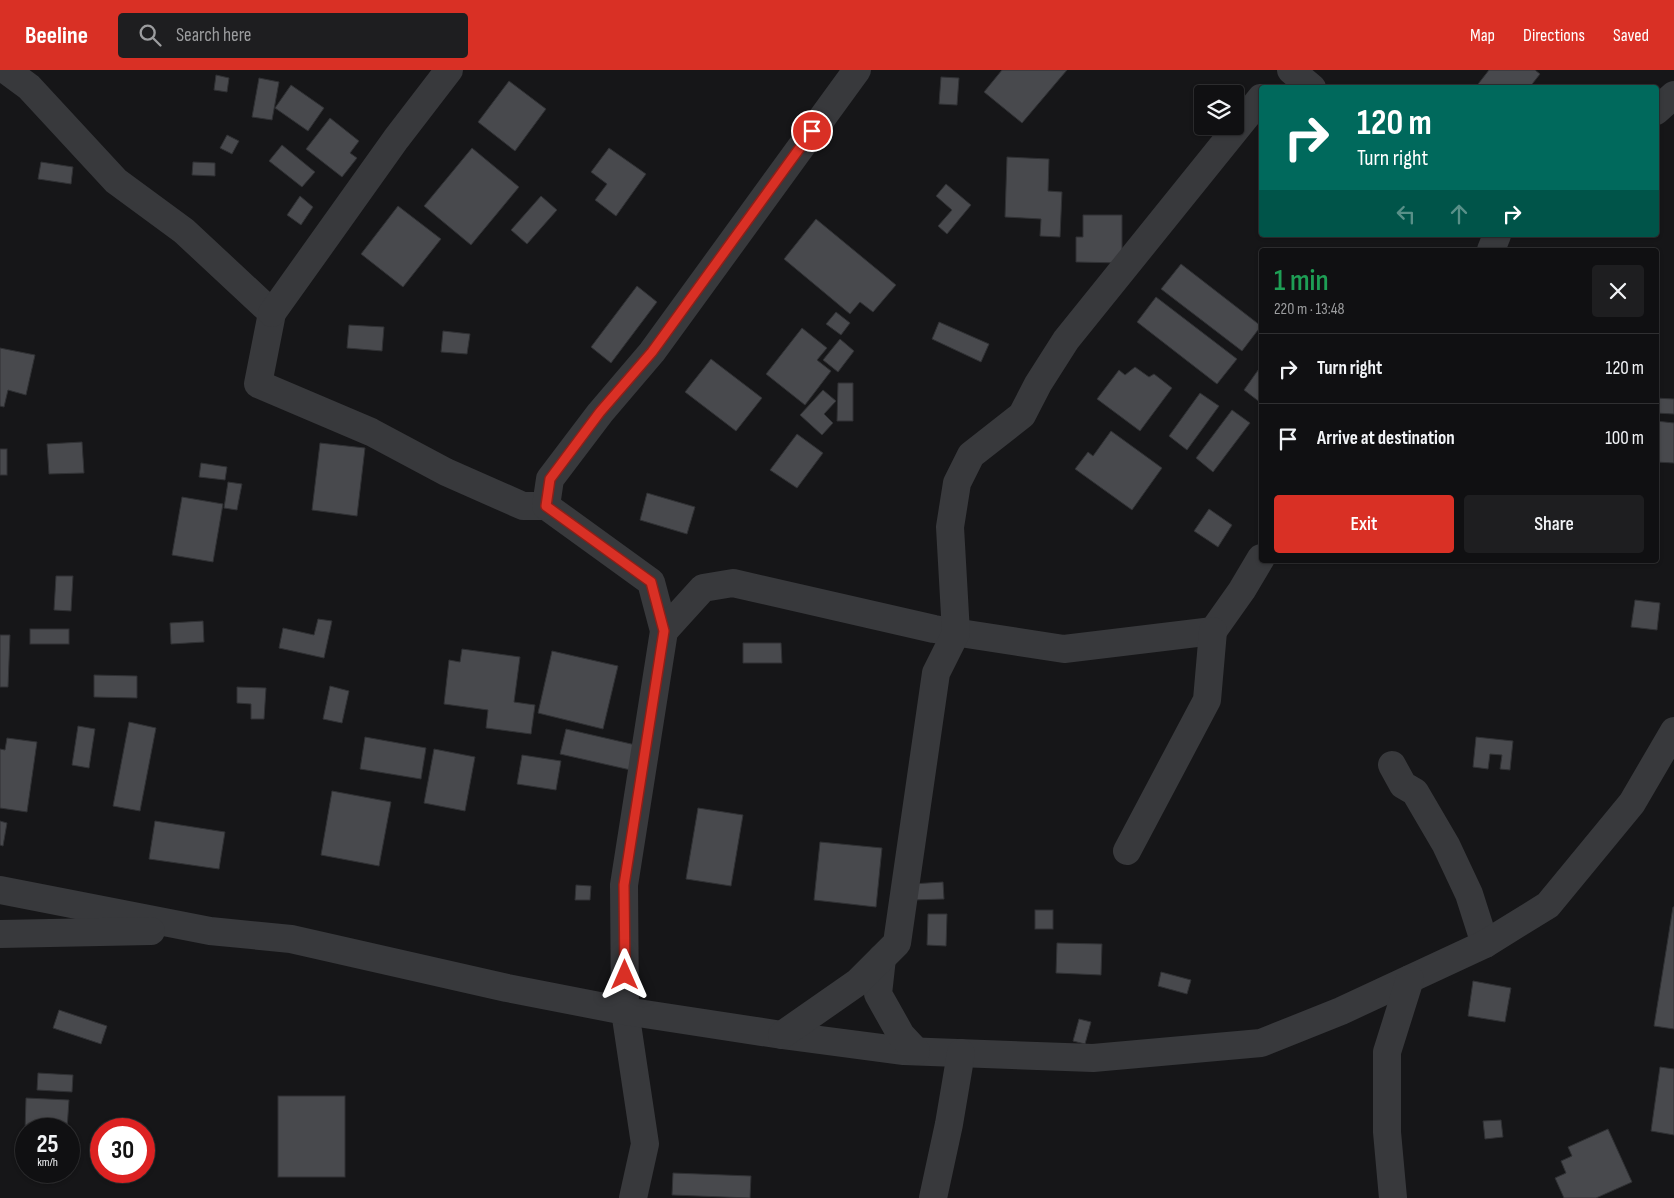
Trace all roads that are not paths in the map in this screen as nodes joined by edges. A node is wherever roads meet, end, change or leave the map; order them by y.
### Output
1 (6, 70) edge
2 (449, 70) edge
3 (857, 70) edge
4 (1284, 70) edge
5 (1291, 70) edge
6 (38, 79) edge
7 (1272, 85) edge
8 (1308, 85) edge
9 (1674, 95) edge
10 (1259, 100) edge
11 (1659, 108) edge
12 (272, 313) junction
13 (546, 506) junction
14 (1259, 561) edge
15 (664, 631) junction
16 (1213, 631) junction
17 (956, 633) junction
18 (1674, 730) edge
19 (1392, 765) dead end
20 (1127, 851) dead end
21 (0, 890) edge
22 (210, 931) junction
23 (0, 934) edge
24 (1485, 944) junction
25 (882, 958) junction
26 (1410, 979) junction
27 (625, 1011) junction
28 (782, 1035) junction
29 (916, 1051) junction
30 (961, 1053) junction
31 (633, 1198) edge
32 (933, 1198) edge
33 (1392, 1198) edge

1 - 6 street
2 - 12 street
3 - 13 street
4 - 7 street
5 - 8 street
6 - 12 street
9 - 11 street
10 - 17 street
12 - 13 street
13 - 15 street
14 - 16 street
15 - 17 street
15 - 27 street
16 - 17 street
16 - 20 street
17 - 25 street
18 - 24 street
19 - 24 street
21 - 22 street
22 - 23 street
22 - 27 street
24 - 26 street
25 - 28 street
25 - 29 street
26 - 30 street
26 - 33 street
27 - 28 street
27 - 31 street
28 - 29 street
29 - 30 street
30 - 32 street

